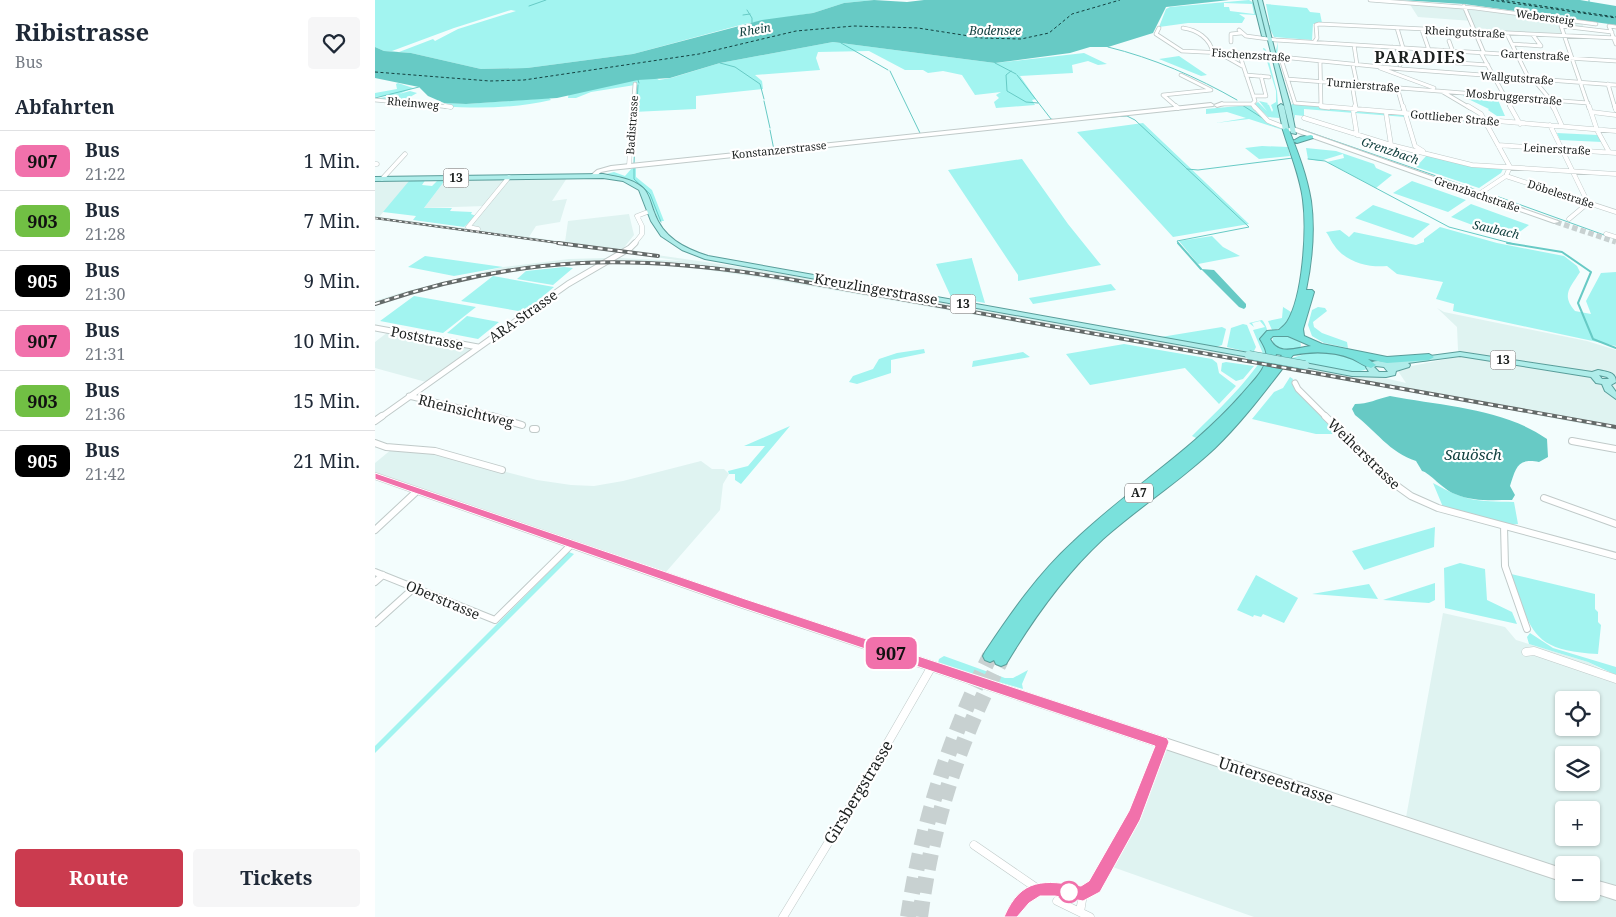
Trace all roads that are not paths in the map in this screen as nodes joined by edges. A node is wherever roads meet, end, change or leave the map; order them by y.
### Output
1 (1255, 0) edge
2 (1260, 0) edge
3 (1370, 0) edge
4 (1464, 6) junction
5 (1596, 24) dead end
6 (1616, 27) edge
7 (1159, 28) dead end
8 (1183, 28) dead end
9 (1397, 28) junction
10 (1422, 30) junction
11 (1475, 32) junction
12 (1611, 32) junction
13 (1507, 34) junction
14 (1533, 35) junction
15 (1565, 36) junction
16 (1268, 38) junction
17 (1615, 38) edge
18 (1315, 41) junction
19 (1449, 41) dead end
20 (1231, 42) dead end
21 (1354, 44) junction
22 (1512, 44) junction
23 (1616, 44) edge
24 (1393, 47) junction
25 (1403, 48) junction
26 (1429, 50) junction
27 (1438, 51) junction
28 (1453, 52) junction
29 (1213, 53) junction
30 (1219, 53) junction
31 (1239, 53) junction
32 (1483, 53) junction
33 (1517, 54) junction
34 (1572, 57) junction
35 (1281, 58) junction
36 (1320, 61) junction
37 (1616, 62) edge
38 (1400, 64) dead end
39 (1355, 65) junction
40 (1488, 65) junction
41 (1242, 66) junction
42 (1378, 67) junction
43 (1181, 75) dead end
44 (1246, 75) junction
45 (1261, 76) junction
46 (1495, 77) junction
47 (1276, 78) junction
48 (1287, 78) junction
49 (1529, 79) junction
50 (1534, 80) junction
51 (1320, 81) junction
52 (1581, 82) junction
53 (635, 84) dead end
54 (1352, 84) junction
55 (1357, 84) junction
56 (1608, 84) junction
57 (1616, 85) edge
58 (1397, 87) junction
59 (1439, 91) junction
60 (1253, 96) junction
61 (1504, 96) junction
62 (375, 100) edge
63 (1549, 100) junction
64 (1588, 103) junction
65 (1252, 104) junction
66 (1217, 105) joint
67 (1284, 105) junction
68 (1321, 105) junction
69 (451, 107) dead end
70 (1177, 108) junction
71 (1355, 110) junction
72 (1616, 110) edge
73 (1386, 112) junction
74 (1591, 112) junction
75 (1404, 114) junction
76 (1265, 116) junction
77 (1616, 116) edge
78 (1284, 118) junction
79 (1304, 118) dead end
80 (1269, 119) junction
81 (1485, 121) junction
82 (1521, 124) junction
83 (1550, 126) junction
84 (1562, 126) junction
85 (1290, 129) junction
86 (1597, 129) junction
87 (1616, 131) edge
88 (1307, 135) junction
89 (1357, 135) junction
90 (1297, 141) junction
91 (1391, 145) junction
92 (1415, 146) junction
93 (1498, 146) junction
94 (1562, 149) junction
95 (1410, 150) junction
96 (1423, 151) junction
97 (1609, 152) junction
98 (1616, 152) edge
99 (405, 154) dead end
100 (1369, 156) joint
101 (629, 166) junction
102 (1510, 167) junction
103 (1573, 171) junction
104 (1616, 174) edge
105 (593, 176) junction
106 (1506, 176) junction
107 (509, 177) junction
108 (375, 179) edge
109 (382, 179) junction
110 (1479, 194) junction
111 (1588, 203) junction
112 (650, 211) junction
113 (1616, 212) edge
114 (1569, 219) dead end
115 (1556, 222) tunnel mouth
116 (479, 229) dead end
117 (1606, 234) dead end
118 (1616, 237) edge
119 (1304, 314) junction
120 (375, 328) edge
121 (1282, 332) junction
122 (1302, 342) junction
123 (478, 348) junction
124 (1271, 349) junction
125 (1346, 350) junction
126 (1289, 353) junction
127 (1442, 356) junction
128 (1429, 357) junction
129 (1379, 368) junction
130 (1612, 380) edge
131 (1295, 383) dead end
132 (409, 396) junction
133 (1616, 396) edge
134 (375, 421) edge
135 (522, 425) dead end
136 (1572, 441) dead end
137 (375, 443) edge
138 (1616, 449) edge
139 (502, 470) dead end
140 (375, 476) edge
141 (417, 491) junction
142 (1544, 498) dead end
143 (1616, 524) edge
144 (1504, 526) junction
145 (375, 530) edge
146 (572, 544) junction
147 (1616, 556) edge
148 (375, 572) edge
149 (383, 575) junction
150 (375, 582) edge
151 (415, 587) junction
152 (375, 623) edge
153 (1527, 629) dead end
154 (1526, 652) dead end
155 (931, 666) junction
156 (1616, 679) edge
157 (1163, 742) junction
158 (974, 845) dead end
159 (1555, 873) edge
160 (1600, 888) edge
161 (1038, 889) junction
162 (1616, 893) edge
163 (1083, 894) junction
164 (1057, 901) dead end
165 (1080, 912) junction
166 (783, 917) edge
167 (1012, 917) edge
168 (1090, 917) edge

1 - 16 main road
2 - 16 main road
3 - 4 street, Webersteig
4 - 5 street, Webersteig
4 - 11 street
6 - 12 street
7 - 29 street, Fischenzstraße
8 - 29 street
9 - 10 street, Rheingutstraße
9 - 18 street, Rheingutstraße
9 - 25 street
10 - 11 street, Rheingutstraße
10 - 26 street
11 - 13 street, Rheingutstraße
11 - 32 street
12 - 15 street
12 - 17 street
13 - 14 street, Rheingutstraße
13 - 22 street
14 - 15 street, Rheingutstraße
14 - 22 street
15 - 17 street, Rheingutstraße
15 - 34 street
16 - 18 street, Gartenstraße
16 - 20 street, Gartenstraße
16 - 47 main road
17 - 23 street
18 - 21 street, Gartenstraße
19 - 28 street
21 - 24 street, Gartenstraße
21 - 39 street
22 - 33 street
24 - 25 street, Gartenstraße
24 - 38 street
25 - 26 street, Gartenstraße
26 - 27 street, Gartenstraße
27 - 28 street, Gartenstraße
27 - 40 street
28 - 32 street, Gartenstraße
29 - 30 street, Fischenzstraße
30 - 31 street, Fischenzstraße
30 - 41 street
31 - 35 street, Fischenzstraße, bridge
31 - 41 street
32 - 33 street, Gartenstraße
32 - 40 street
33 - 34 street, Gartenstraße
33 - 49 street
34 - 37 street, Gartenstraße
34 - 52 street
35 - 36 street, Fischenzstraße
35 - 48 street
36 - 39 street, Fischenzstraße
36 - 51 street
39 - 42 street, Wallgutstraße
39 - 55 street
40 - 46 street
41 - 44 street
42 - 46 street, Wallgutstraße
42 - 59 street
43 - 70 street
44 - 45 street
44 - 60 street
45 - 47 street
45 - 60 street
46 - 49 street, Wallgutstraße
46 - 61 street
47 - 67 main road
48 - 51 street, Turnierstraße
48 - 68 street, Gottlieber Straße
49 - 50 street, Wallgutstraße
50 - 52 street, Wallgutstraße
50 - 63 street
51 - 54 street, Turnierstraße
51 - 68 street
52 - 56 street, Wallgutstraße
52 - 64 street
53 - 101 street, Badistrasse
54 - 55 street, Turnierstraße
54 - 71 street
55 - 58 street, Turnierstraße
56 - 57 street, Wallgutstraße
56 - 72 street
58 - 59 street, Turnierstraße
58 - 75 street
59 - 61 street, Mosbruggerstraße
59 - 81 street
60 - 65 street
61 - 63 street, Mosbruggerstraße
61 - 82 street
62 - 69 street, Rheinweg
63 - 64 street, Mosbruggerstraße
63 - 84 street
64 - 74 street
65 - 66 street
65 - 76 street
66 - 70 street, Konstanzerstrasse
67 - 78 main road
67 - 85 main road
68 - 71 street, Gottlieber Straße
70 - 101 street, Konstanzerstrasse
71 - 73 street, Gottlieber Straße
71 - 89 street
73 - 75 street, Gottlieber Straße
73 - 91 street
74 - 77 street
74 - 86 street
75 - 81 street, Gottlieber Straße
75 - 92 street
76 - 80 street
76 - 85 street
78 - 80 street
78 - 85 main road
79 - 89 street
80 - 85 street
81 - 82 street, Gottlieber Straße
81 - 93 street
82 - 83 street, Gottlieber Straße
83 - 84 street, Gottlieber Straße
83 - 94 street
84 - 86 street, Gottlieber Straße
85 - 88 street, Grenzbachstraße
85 - 90 highway
85 - 121 highway, A7
86 - 87 street, Gottlieber Straße
86 - 97 street
88 - 90 highway
88 - 100 street, Grenzbachstraße
89 - 91 street
90 - 119 highway
91 - 95 street
92 - 95 street
92 - 96 street
93 - 94 street, Leinerstraße
93 - 102 street
94 - 97 street, Leinerstraße
94 - 103 street
95 - 96 street
96 - 102 street
97 - 98 street, Leinerstraße
99 - 109 street
100 - 110 street, Grenzbachstraße
101 - 105 street, Konstanzerstrasse
102 - 103 street
102 - 106 street
103 - 104 street
103 - 111 street
105 - 107 main road, Konstanzerstrasse / 13
105 - 112 main road, Kreuzlingerstrasse / 13
106 - 110 street
106 - 111 street, Döbelestraße
107 - 109 main road, Konstanzerstrasse / 13
107 - 116 street
108 - 109 main road, Konstanzerstrasse / 13
110 - 115 street, Grenzbachstraße
111 - 113 street, Döbelestraße
111 - 114 street
112 - 123 street, ARA-Strasse
112 - 129 main road, Kreuzlingerstrasse / 13, bridge
117 - 118 street
119 - 122 highway
119 - 125 highway
120 - 123 street, Poststrasse
121 - 122 highway
121 - 124 highway, A7
122 - 125 highway
122 - 126 highway
122 - 129 highway
123 - 132 street, ARA-Strasse
124 - 126 highway
124 - 126 highway, A7
125 - 128 highway
125 - 129 highway
127 - 128 main road, 13
127 - 129 main road, 13
127 - 130 main road, 13
128 - 129 main road, 13
130 - 133 main road
131 - 144 street, Weiherstrasse
132 - 134 street, ARA-Strasse
132 - 135 street, Rheinsichtweg
136 - 138 street
137 - 139 street
140 - 141 street, Unterseestrasse
141 - 145 street
141 - 146 street, Unterseestrasse
142 - 143 street
144 - 147 street, Weiherstrasse
144 - 153 street
146 - 151 street, Oberstrasse
146 - 155 street, Unterseestrasse
148 - 149 street, Oberstrasse
149 - 150 street
149 - 151 street, Oberstrasse
151 - 152 street
154 - 156 street
155 - 157 street, Unterseestrasse
155 - 166 street, Girsbergstrasse
157 - 159 street, Unterseestrasse
157 - 163 street
158 - 161 street
160 - 162 street
161 - 163 street
161 - 167 street
163 - 165 street
164 - 165 street
165 - 168 street

